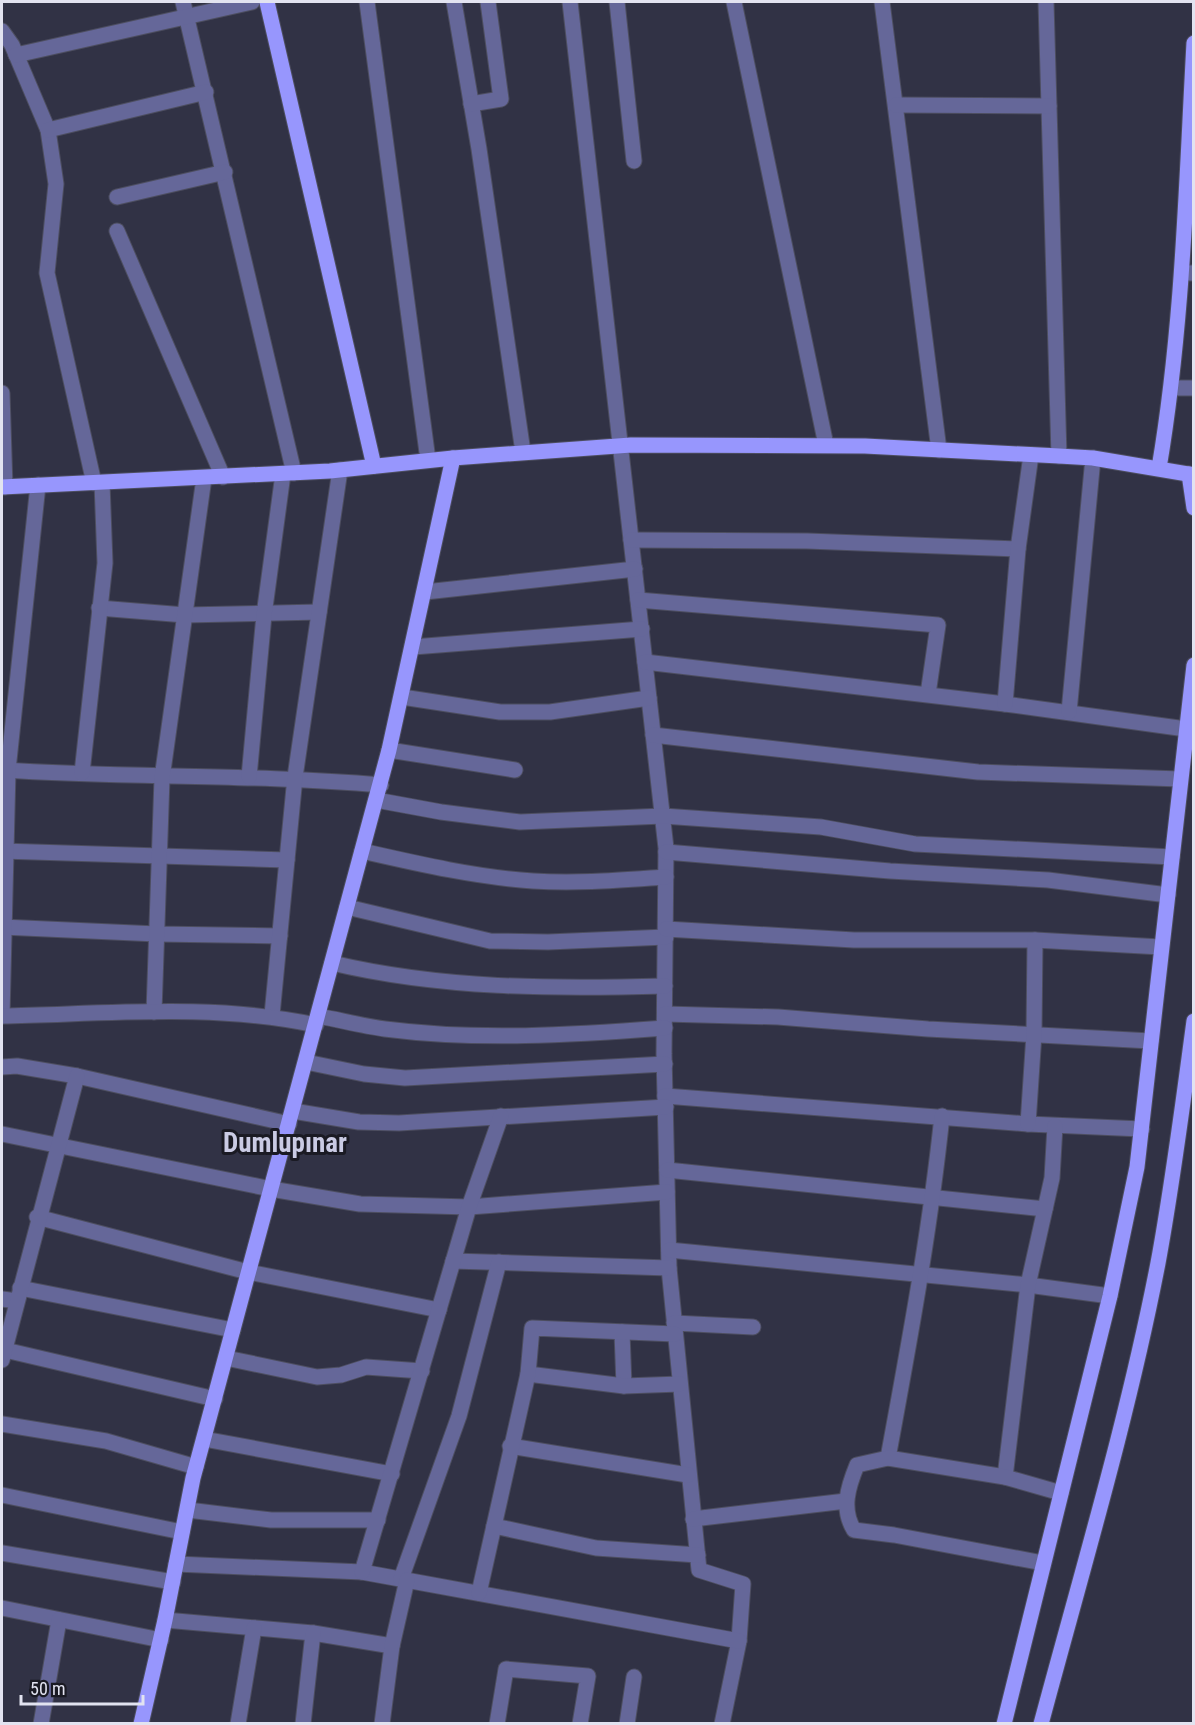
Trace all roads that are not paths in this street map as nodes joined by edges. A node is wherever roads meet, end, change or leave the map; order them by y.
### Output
1 (252, 2) edge
2 (267, 2) edge
3 (367, 2) edge
4 (454, 2) edge
5 (488, 2) edge
6 (570, 2) edge
7 (617, 2) edge
8 (734, 2) edge
9 (882, 2) edge
10 (1046, 2) edge
11 (185, 9) edge
12 (2, 31) edge
13 (1193, 53) edge
14 (16, 55) junction
15 (206, 92) junction
16 (471, 104) junction
17 (896, 105) junction
18 (1049, 106) junction
19 (1192, 126) edge
20 (48, 130) junction
21 (634, 160) dead end
22 (225, 172) junction
23 (117, 197) dead end
24 (1190, 205) edge
25 (117, 231) dead end
26 (1188, 273) edge
27 (1194, 387) edge
28 (1172, 388) junction
29 (2, 393) edge
30 (621, 446) junction
31 (826, 446) junction
32 (939, 450) junction
33 (523, 452) junction
34 (1031, 455) junction
35 (1059, 456) junction
36 (453, 458) junction
37 (1093, 458) junction
38 (428, 460) junction
39 (374, 466) junction
40 (1159, 468) junction
41 (340, 470) junction
42 (288, 473) junction
43 (1191, 475) edge
44 (223, 477) junction
45 (204, 478) junction
46 (98, 483) junction
47 (38, 485) junction
48 (3, 487) edge
49 (1194, 508) edge
50 (631, 540) junction
51 (1018, 549) junction
52 (635, 569) junction
53 (425, 592) junction
54 (638, 600) junction
55 (99, 608) junction
56 (319, 612) junction
57 (185, 615) junction
58 (264, 615) junction
59 (642, 629) junction
60 (413, 647) junction
61 (645, 662) junction
62 (1194, 665) edge
63 (928, 694) junction
64 (402, 698) junction
65 (649, 698) junction
66 (1005, 704) junction
67 (1069, 712) junction
68 (1186, 729) junction
69 (653, 735) junction
70 (389, 750) junction
71 (4, 770) edge
72 (515, 770) dead end
73 (82, 773) junction
74 (249, 777) junction
75 (295, 777) junction
76 (162, 778) junction
77 (1180, 779) junction
78 (381, 785) junction
79 (376, 800) junction
80 (663, 816) junction
81 (3, 851) edge
82 (362, 851) junction
83 (666, 852) junction
84 (159, 856) junction
85 (1172, 857) junction
86 (287, 860) junction
87 (666, 877) junction
88 (1167, 895) junction
89 (347, 907) junction
90 (3, 927) edge
91 (666, 933) junction
92 (156, 934) junction
93 (280, 936) junction
94 (1035, 940) junction
95 (1161, 947) junction
96 (332, 963) junction
97 (665, 986) junction
98 (154, 1012) junction
99 (2, 1016) edge
100 (272, 1016) junction
101 (317, 1020) junction
102 (665, 1021) junction
103 (1194, 1021) edge
104 (1034, 1034) junction
105 (1151, 1041) junction
106 (306, 1062) junction
107 (665, 1064) junction
108 (2, 1067) edge
109 (77, 1076) junction
110 (665, 1102) junction
111 (501, 1116) junction
112 (942, 1116) junction
113 (291, 1117) junction
114 (1028, 1124) junction
115 (1055, 1126) junction
116 (1142, 1129) junction
117 (2, 1134) edge
118 (61, 1144) junction
119 (667, 1170) junction
120 (271, 1189) junction
121 (667, 1192) junction
122 (934, 1197) junction
123 (469, 1207) junction
124 (1045, 1209) junction
125 (38, 1217) junction
126 (669, 1250) junction
127 (453, 1261) junction
128 (499, 1262) junction
129 (669, 1268) junction
130 (248, 1272) junction
131 (922, 1274) junction
132 (1028, 1285) junction
133 (13, 1296) edge
134 (1110, 1296) junction
135 (439, 1310) junction
136 (753, 1327) dead end
137 (675, 1329) junction
138 (233, 1330) junction
139 (622, 1332) junction
140 (3, 1355) edge
141 (226, 1358) junction
142 (422, 1371) junction
143 (528, 1374) junction
144 (680, 1384) junction
145 (624, 1386) junction
146 (215, 1399) junction
147 (2, 1424) edge
148 (204, 1439) junction
149 (510, 1446) junction
150 (888, 1458) junction
151 (196, 1467) junction
152 (392, 1474) junction
153 (688, 1475) junction
154 (1005, 1477) junction
155 (1061, 1493) junction
156 (2, 1495) edge
157 (846, 1501) junction
158 (188, 1510) junction
159 (693, 1518) junction
160 (378, 1520) junction
161 (494, 1526) junction
162 (182, 1532) junction
163 (2, 1552) edge
164 (698, 1555) junction
165 (1043, 1563) junction
166 (176, 1564) junction
167 (362, 1572) junction
168 (404, 1579) junction
169 (173, 1582) junction
170 (479, 1593) junction
171 (2, 1608) edge
172 (59, 1620) junction
173 (165, 1620) junction
174 (254, 1628) junction
175 (314, 1633) junction
176 (161, 1640) junction
177 (739, 1641) junction
178 (392, 1646) junction
179 (634, 1677) dead end
180 (40, 1724) edge
181 (141, 1724) edge
182 (238, 1724) edge
183 (303, 1724) edge
184 (382, 1724) edge
185 (496, 1724) edge
186 (580, 1724) edge
187 (627, 1724) edge
188 (722, 1724) edge
189 (1004, 1724) edge
190 (1041, 1724) edge

1 - 11 street
2 - 39 main road
3 - 38 street
4 - 16 street
5 - 16 street
6 - 30 street
7 - 21 street
8 - 31 street
9 - 17 street
10 - 18 street
11 - 14 street
11 - 15 street
12 - 14 street
13 - 19 main road
14 - 20 street
15 - 20 street
15 - 22 street
16 - 33 street
17 - 18 street
17 - 32 street
18 - 35 street
19 - 24 main road
20 - 46 street
22 - 23 street
22 - 42 street
24 - 26 main road
25 - 44 street
26 - 28 main road
27 - 28 street
28 - 40 main road
29 - 48 street
30 - 31 main road
30 - 33 main road
30 - 50 street
31 - 32 main road
32 - 34 main road
33 - 36 main road
34 - 35 main road
34 - 51 street
35 - 37 main road
36 - 38 main road
36 - 53 main road
37 - 40 main road
37 - 67 street
38 - 39 main road
39 - 41 main road
40 - 43 main road
41 - 42 main road
41 - 56 street
42 - 44 main road
42 - 58 street
43 - 49 main road
44 - 45 main road
45 - 46 main road
45 - 57 street
46 - 47 main road
46 - 55 street
47 - 48 main road
47 - 71 street
50 - 51 street
50 - 52 street
51 - 66 street
52 - 53 street
52 - 54 street
53 - 60 main road
54 - 59 street
54 - 63 street
55 - 57 street
55 - 73 street
56 - 58 street
56 - 75 street
57 - 58 street
57 - 76 street
58 - 74 street
59 - 60 street
59 - 61 street
60 - 64 main road
61 - 63 street
61 - 65 street
62 - 68 main road
63 - 66 street
64 - 65 street
64 - 70 main road
65 - 69 street
66 - 67 street
67 - 68 street
68 - 77 main road
69 - 77 street
69 - 80 street
70 - 72 street
70 - 78 main road
71 - 73 street
71 - 81 street
73 - 76 street
74 - 75 street
74 - 76 street
75 - 78 street
75 - 86 street
76 - 84 street
77 - 85 main road
78 - 79 main road
79 - 80 street
79 - 82 main road
80 - 83 street
80 - 85 street
81 - 84 street
81 - 90 street
82 - 87 street
82 - 89 main road
83 - 87 street
83 - 88 street
84 - 86 street
84 - 92 street
85 - 88 main road
86 - 93 street
87 - 91 street
88 - 95 main road
89 - 91 street
89 - 96 main road
90 - 92 street
90 - 99 street
91 - 94 street
91 - 97 street
92 - 93 street
92 - 98 street
93 - 100 street
94 - 95 street
94 - 104 street
95 - 105 main road
96 - 97 street
96 - 101 main road
97 - 102 street
98 - 99 street
98 - 100 street
100 - 101 street
101 - 102 street
101 - 106 main road
102 - 104 street
102 - 107 street
103 - 190 main road
104 - 105 street
104 - 114 street
105 - 116 main road
106 - 107 street
106 - 113 main road
107 - 110 street
108 - 109 street
109 - 113 street
109 - 118 street
110 - 111 street
110 - 112 street
110 - 119 street
111 - 113 street
111 - 123 street
112 - 114 street
112 - 122 street
113 - 120 main road
114 - 115 street
115 - 116 street
115 - 124 street
116 - 134 main road
117 - 118 street
118 - 120 street
118 - 125 street
119 - 121 street
119 - 122 street
120 - 123 street
120 - 130 main road
121 - 123 street
121 - 126 street
122 - 124 street
122 - 131 street
123 - 127 street
124 - 132 street
125 - 130 street
125 - 133 street
126 - 129 street
126 - 131 street
127 - 128 street
127 - 135 street
128 - 129 street
128 - 168 street
129 - 137 street
130 - 135 street
130 - 138 main road
131 - 132 street
131 - 150 street
132 - 134 street
132 - 154 street
133 - 138 street
133 - 140 street
134 - 155 main road
135 - 142 street
136 - 137 street
137 - 139 street
137 - 144 street
138 - 141 main road
139 - 143 street
139 - 145 street
140 - 146 street
141 - 142 street
141 - 146 main road
142 - 152 street
143 - 145 street
143 - 149 street
144 - 145 street
144 - 153 street
146 - 148 main road
147 - 151 street
148 - 151 main road
148 - 152 street
149 - 153 street
149 - 161 street
150 - 154 street
150 - 157 street
151 - 158 main road
152 - 160 street
153 - 159 street
154 - 155 street
155 - 165 main road
156 - 162 street
157 - 159 street
157 - 165 street
158 - 160 street
158 - 162 main road
159 - 164 street
160 - 167 street
161 - 164 street
161 - 170 street
162 - 166 main road
163 - 169 street
164 - 177 street
165 - 189 main road
166 - 167 street
166 - 169 main road
167 - 168 street
168 - 170 street
168 - 178 street
169 - 173 main road
170 - 177 street
171 - 172 street
172 - 176 street
172 - 180 street
173 - 174 street
173 - 176 main road
174 - 175 street
174 - 182 street
175 - 178 street
175 - 183 street
176 - 181 main road
177 - 188 street
178 - 184 street
179 - 187 street
185 - 186 street

